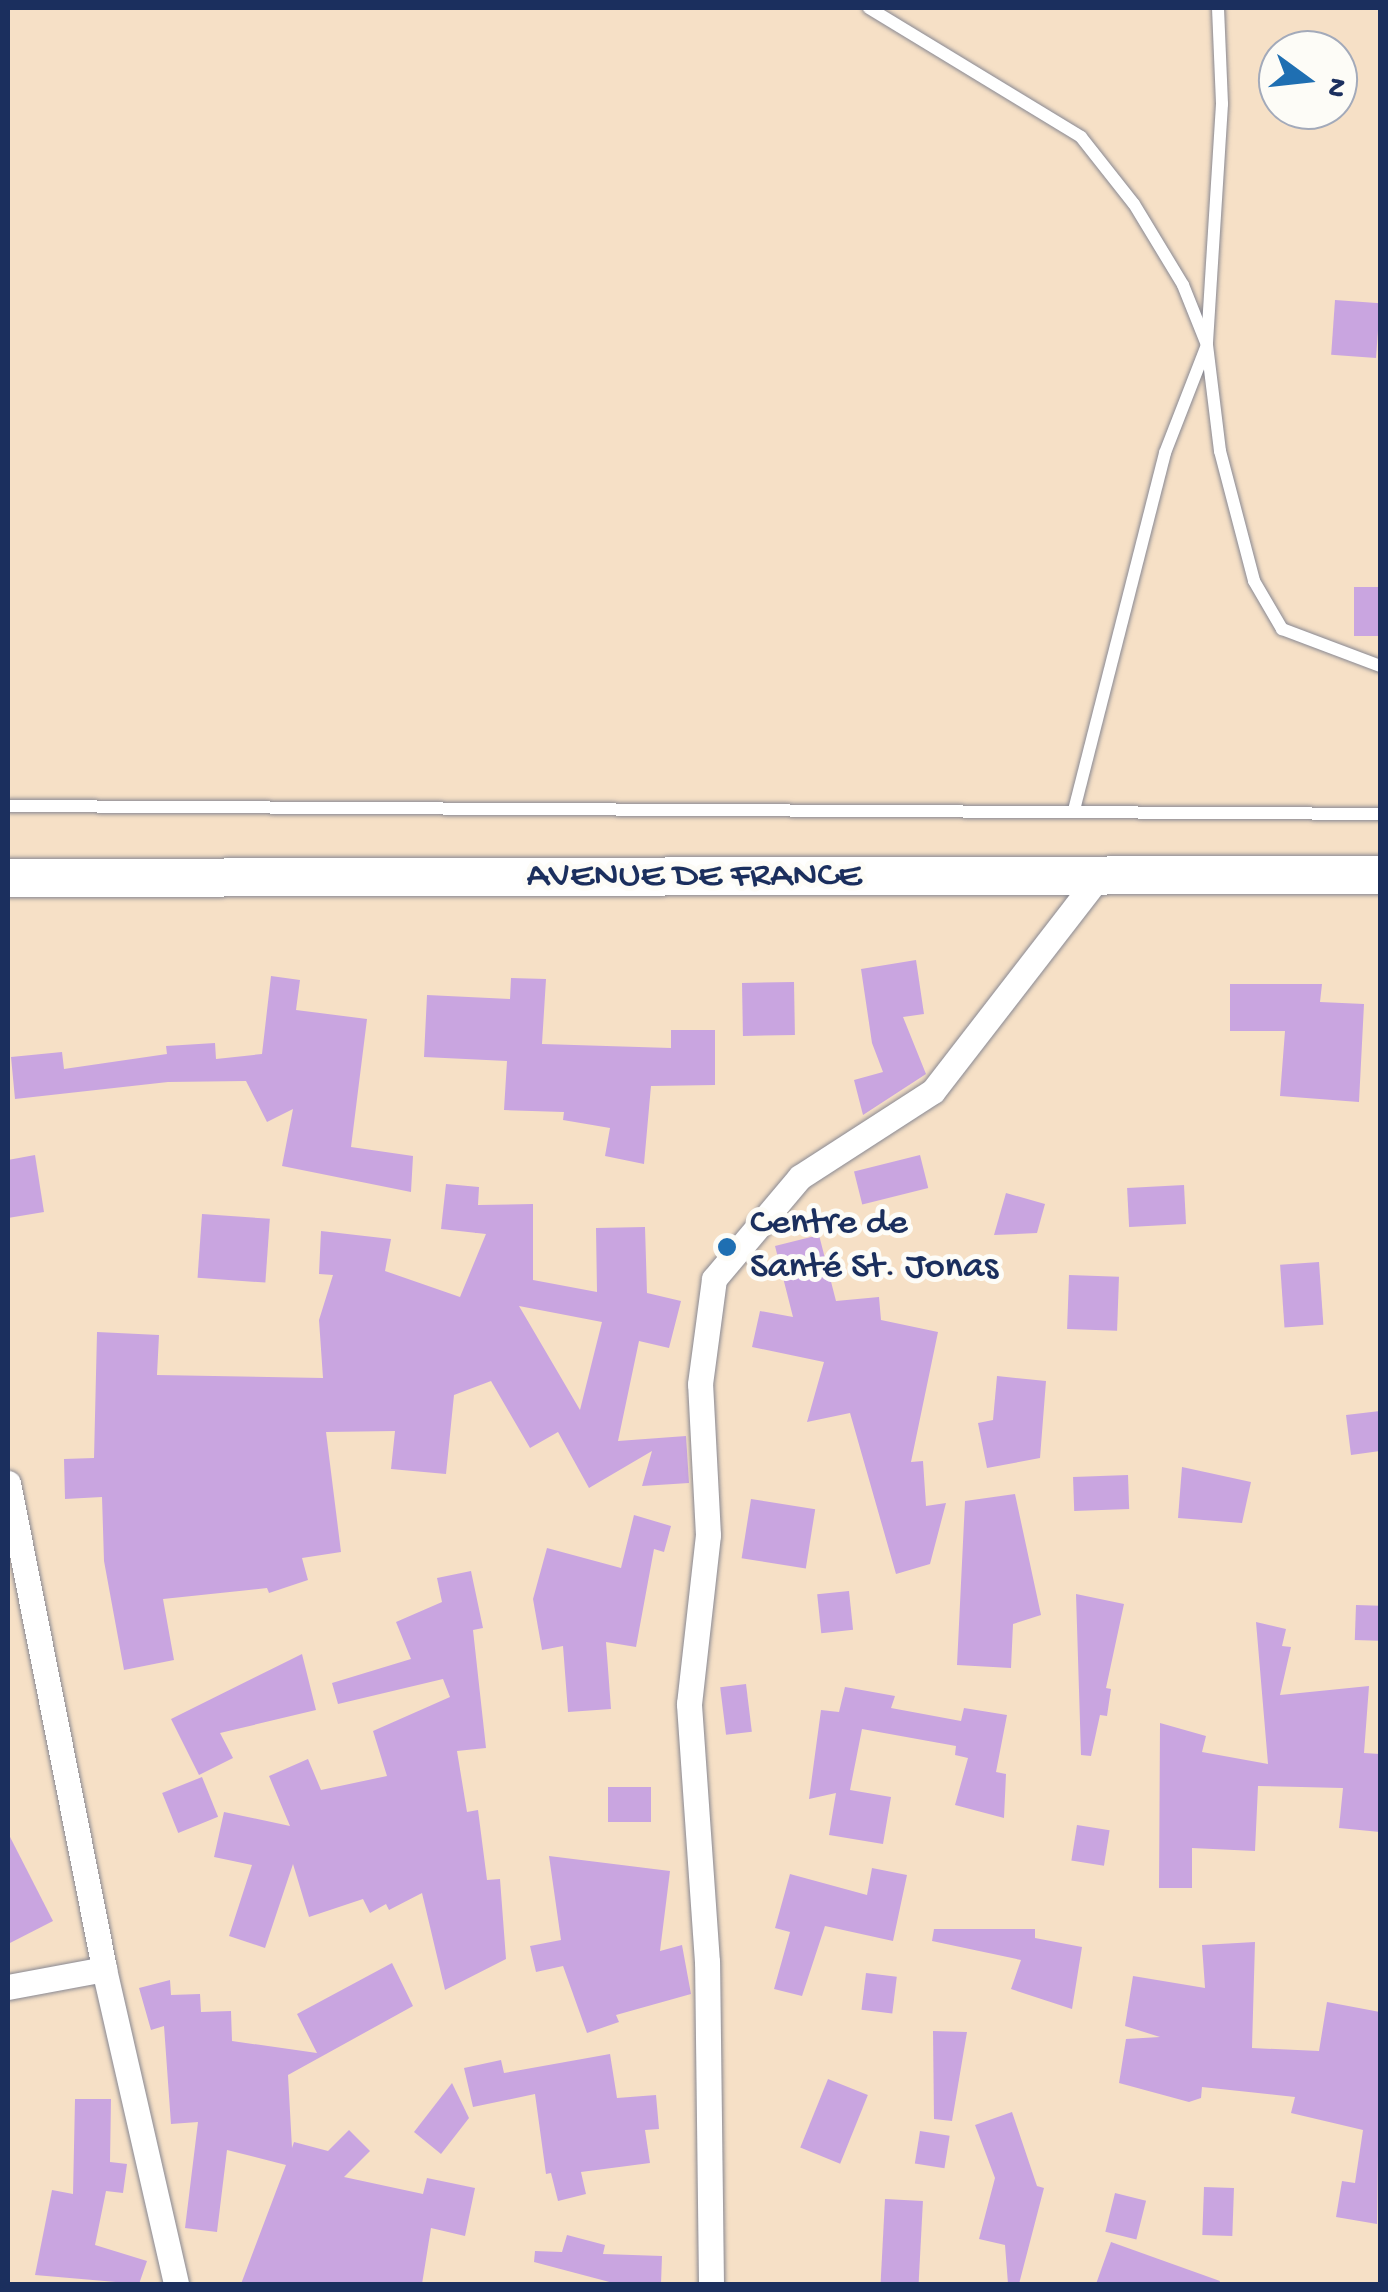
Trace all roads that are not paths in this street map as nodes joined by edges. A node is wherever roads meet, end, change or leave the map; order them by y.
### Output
1 (869, 8) edge
2 (1218, 8) edge
3 (1207, 346) junction
4 (1380, 666) edge
5 (8, 806) edge
6 (1074, 811) junction
7 (1380, 814) edge
8 (1101, 874) junction
9 (1380, 875) edge
10 (8, 878) edge
11 (8, 1483) edge
12 (104, 1969) junction
13 (8, 1987) edge
14 (176, 2284) edge
15 (711, 2284) edge

1 - 3 lane
2 - 3 lane
3 - 4 lane
3 - 6 lane
5 - 6 lane
6 - 7 lane
8 - 9 main road, AVENUE DE FRANCE
8 - 10 main road, AVENUE DE FRANCE
8 - 15 street
11 - 12 street
12 - 13 street
12 - 14 street

